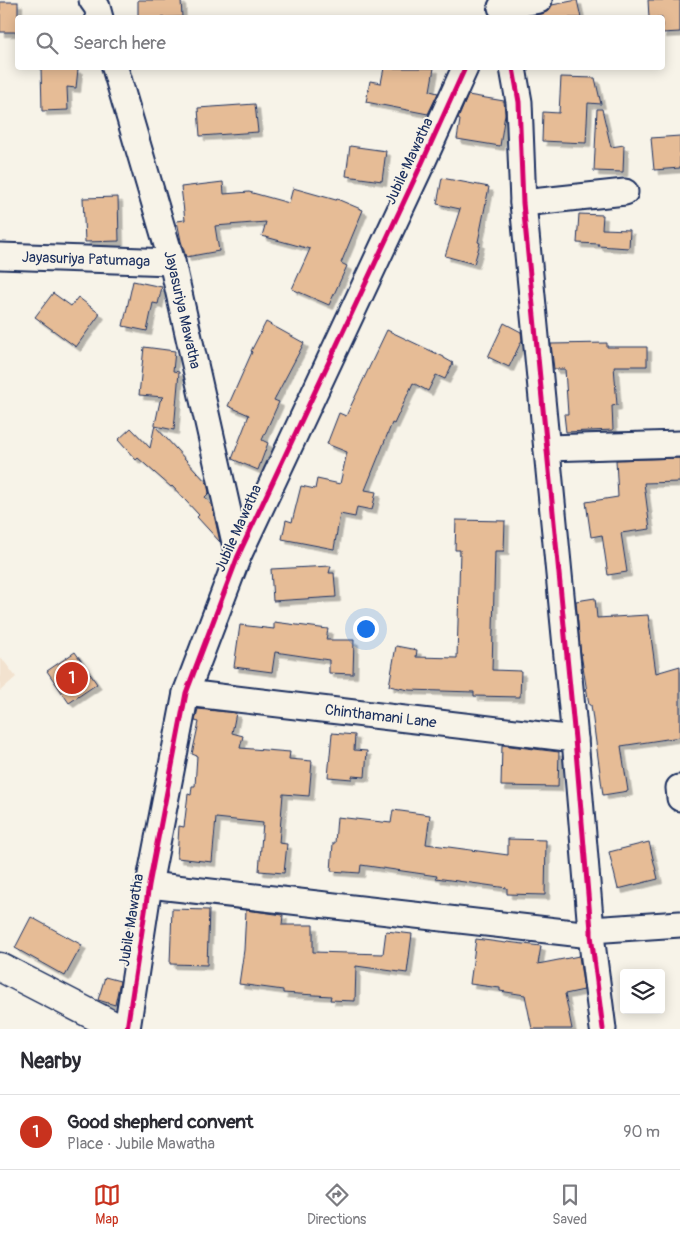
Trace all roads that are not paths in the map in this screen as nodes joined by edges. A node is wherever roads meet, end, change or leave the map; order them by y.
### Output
1 (92, 0) edge
2 (539, 0) edge
3 (501, 8) edge
4 (99, 15) edge
5 (116, 70) edge
6 (464, 70) edge
7 (513, 70) edge
8 (624, 192) dead end
9 (523, 203) junction
10 (0, 256) edge
11 (172, 262) junction
12 (680, 444) edge
13 (547, 448) junction
14 (238, 556) junction
15 (186, 693) junction
16 (575, 739) junction
17 (679, 788) edge
18 (680, 798) edge
19 (149, 885) junction
20 (680, 924) edge
21 (591, 933) junction
22 (0, 967) edge
23 (120, 1029) edge
24 (127, 1029) edge
25 (603, 1029) edge

1 - 4 street
2 - 3 street
5 - 11 street, Jayasuriya Mawatha
6 - 14 street, Jubile Mawatha
7 - 9 street
8 - 9 street
9 - 13 street
10 - 11 street, Jayasuriya Patumaga
11 - 14 street, Jayasuriya Mawatha
12 - 13 street
13 - 16 street
14 - 15 street, Jubile Mawatha
15 - 16 street, Chinthamani Lane
15 - 19 street, Jubile Mawatha
16 - 21 street
17 - 18 street
19 - 21 street
19 - 24 street, Jubile Mawatha
20 - 21 street
21 - 25 street
22 - 23 street

